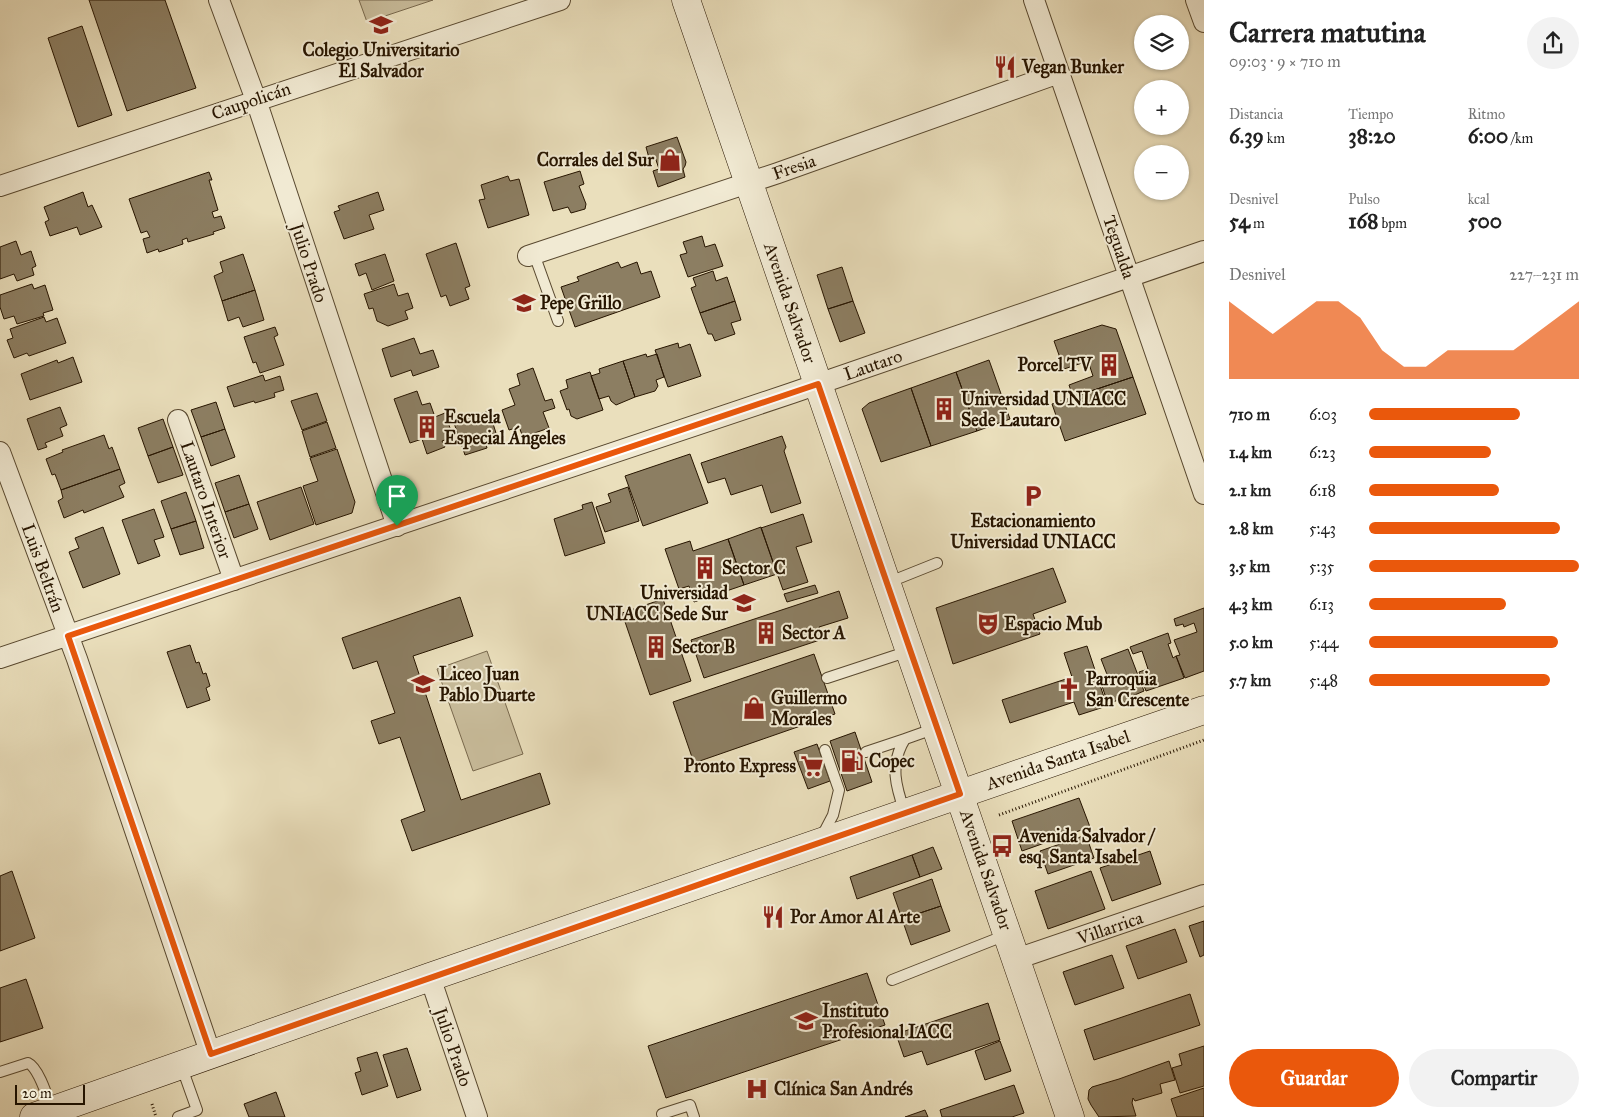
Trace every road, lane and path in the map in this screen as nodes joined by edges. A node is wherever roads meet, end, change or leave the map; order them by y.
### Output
1 (219, 0) edge
2 (560, 0) edge
3 (686, 0) edge
4 (1034, 0) edge
5 (1196, 0) edge
6 (1204, 22) edge
7 (1059, 73) junction
8 (256, 100) junction
9 (748, 183) junction
10 (0, 186) edge
11 (1204, 251) edge
12 (531, 255) joint
13 (1129, 277) junction
14 (558, 321) dead end
15 (818, 384) junction
16 (178, 420) dead end
17 (0, 452) edge
18 (1204, 494) edge
19 (397, 526) junction
20 (938, 563) dead end
21 (234, 580) junction
22 (886, 583) junction
23 (68, 636) junction
24 (910, 651) junction
25 (0, 658) edge
26 (827, 678) dead end
27 (1204, 710) edge
28 (937, 728) junction
29 (905, 739) junction
30 (1204, 740) edge
31 (825, 750) dead end
32 (866, 752) dead end
33 (960, 794) junction
34 (905, 813) junction
35 (999, 815) dead end
36 (820, 843) junction
37 (1204, 895) edge
38 (1012, 947) junction
39 (430, 977) junction
40 (892, 980) dead end
41 (211, 1054) junction
42 (181, 1065) junction
43 (0, 1072) edge
44 (152, 1104) dead end
45 (59, 1110) edge
46 (662, 1114) dead end
47 (156, 1117) edge
48 (178, 1117) edge
49 (477, 1117) edge
50 (694, 1117) edge
51 (1070, 1117) edge

1 - 8 street, Julio Prado
2 - 8 street, Caupolicán
3 - 9 main road, Avenida Salvador
4 - 7 street, Tegualda
5 - 6 street
7 - 9 street, Fresia
7 - 13 street, Tegualda
8 - 10 street, Caupolicán
8 - 19 street, Julio Prado
9 - 12 street, Fresia
9 - 15 main road, Avenida Salvador
11 - 13 street, Lautaro
12 - 14 lane
13 - 15 street, Lautaro
13 - 18 street, Tegualda
15 - 19 street, Lautaro
15 - 22 main road, Avenida Salvador
16 - 21 street, Lautaro Interior
17 - 23 street, Luis Beltrán
19 - 21 street, Lautaro
20 - 22 lane
21 - 23 street, Lautaro
22 - 24 main road, Avenida Salvador
23 - 25 street, Lautaro
23 - 41 street, Luis Beltrán
24 - 26 lane
24 - 28 main road, Avenida Salvador
27 - 33 main road, Avenida Santa Isabel
28 - 29 lane
28 - 33 main road, Avenida Salvador
29 - 32 lane
29 - 34 lane
30 - 35 path
31 - 36 lane
33 - 34 main road, Avenida Santa Isabel
33 - 38 main road, Avenida Salvador
34 - 36 main road, Avenida Santa Isabel
36 - 39 main road, Avenida Santa Isabel
37 - 38 street, Villarrica
38 - 40 lane
38 - 51 main road, Avenida Salvador
39 - 41 main road, Avenida Santa Isabel
39 - 49 street, Julio Prado
41 - 42 main road, Avenida Santa Isabel
42 - 45 main road, Avenida Santa Isabel
42 - 48 lane
43 - 45 lane
44 - 47 path
46 - 50 lane

